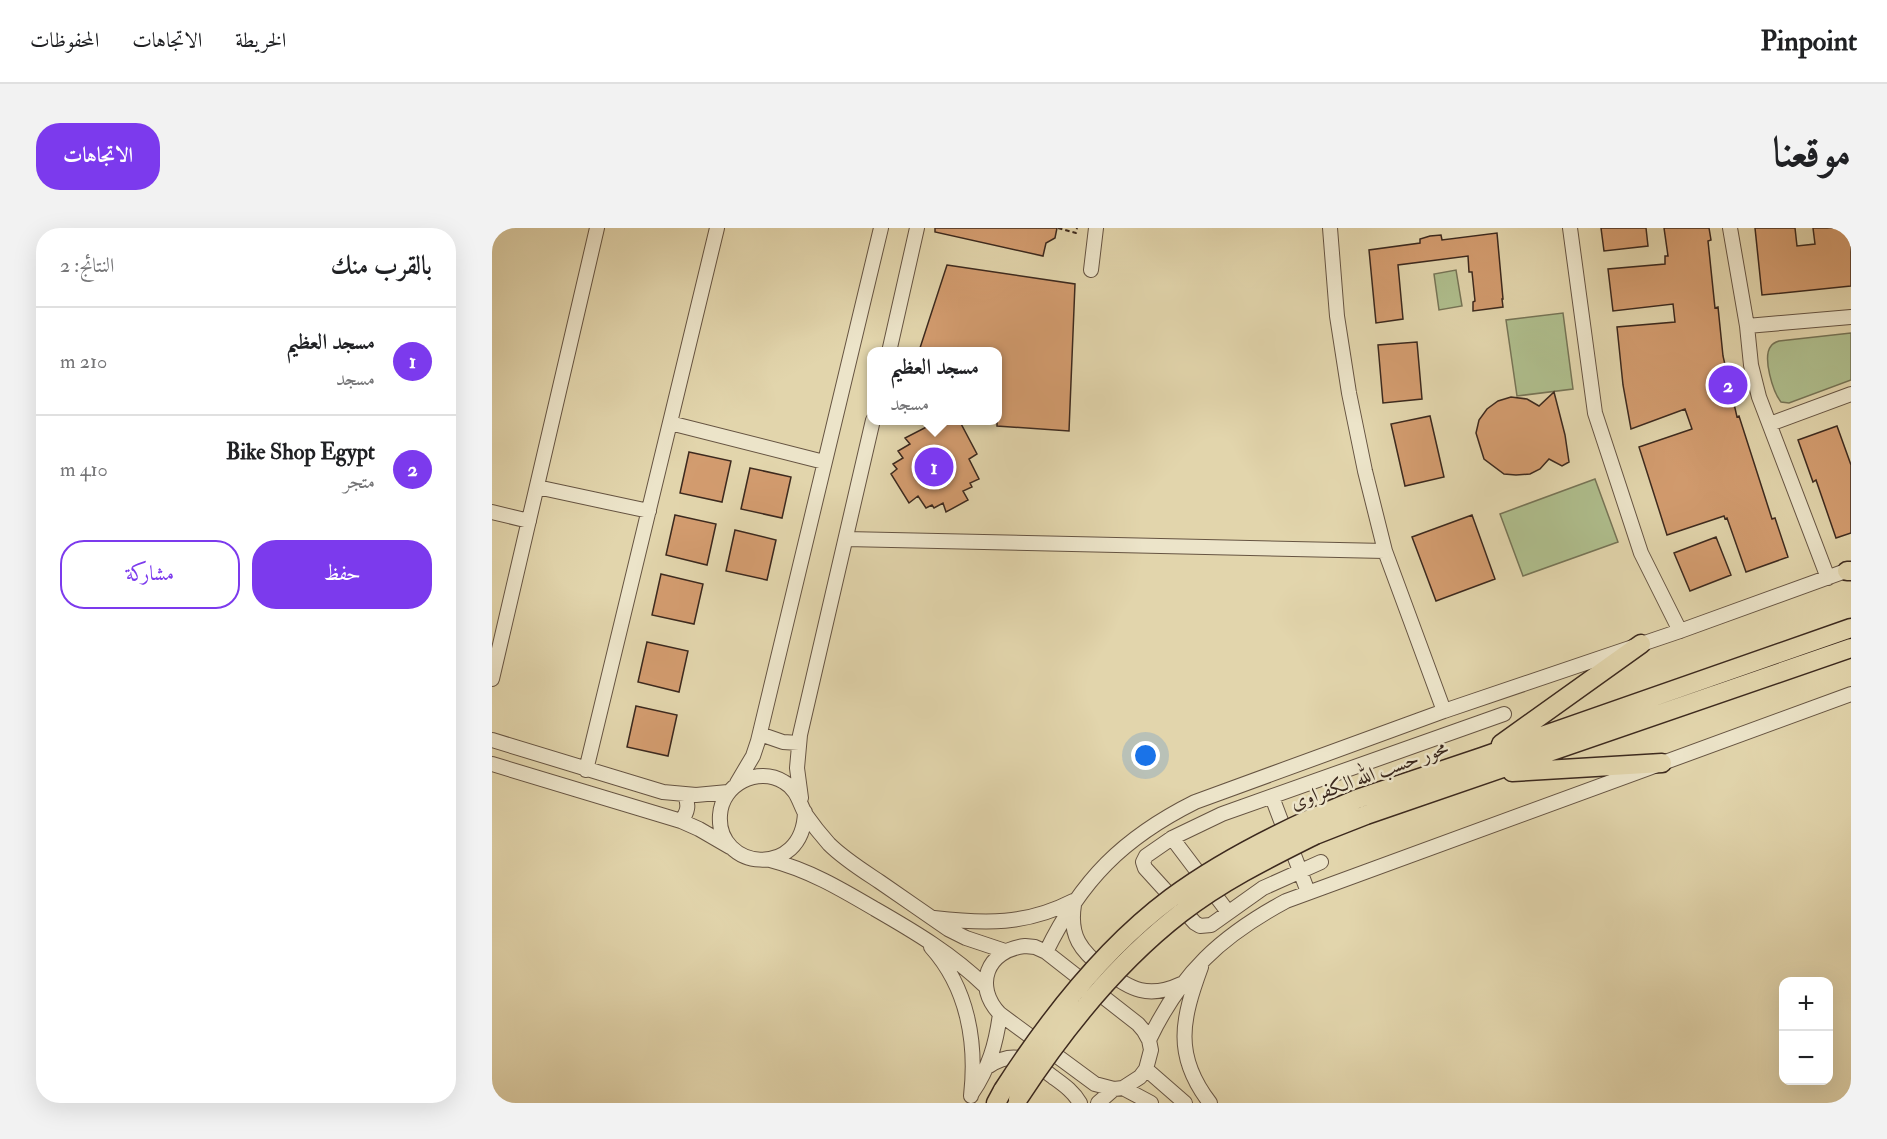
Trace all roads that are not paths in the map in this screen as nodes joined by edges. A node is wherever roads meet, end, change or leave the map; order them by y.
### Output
1 (597, 228) edge
2 (717, 228) edge
3 (880, 228) edge
4 (917, 228) edge
5 (1096, 228) edge
6 (1330, 228) edge
7 (1570, 228) edge
8 (1730, 228) edge
9 (1091, 270) dead end
10 (1851, 317) edge
11 (1746, 326) junction
12 (890, 347) edge
13 (1851, 394) edge
14 (670, 423) junction
15 (1770, 424) junction
16 (872, 425) edge
17 (824, 462) junction
18 (537, 487) junction
19 (649, 511) junction
20 (492, 512) edge
21 (529, 520) junction
22 (846, 539) junction
23 (1385, 551) junction
24 (1850, 570) edge
25 (1828, 578) junction
26 (1851, 628) edge
27 (498, 629) edge
28 (1680, 631) junction
29 (1641, 644) junction
30 (1851, 648) edge
31 (492, 679) edge
32 (1851, 694) edge
33 (1444, 711) junction
34 (1504, 714) dead end
35 (760, 734) junction
36 (492, 740) edge
37 (799, 743) junction
38 (1312, 760) junction
39 (1662, 763) junction
40 (492, 764) edge
41 (1486, 765) junction
42 (586, 770) junction
43 (733, 788) junction
44 (1297, 788) junction
45 (685, 795) junction
46 (1272, 797) junction
47 (803, 806) junction
48 (681, 821) junction
49 (1172, 838) junction
50 (1132, 840) junction
51 (1158, 847) junction
52 (733, 849) junction
53 (768, 860) junction
54 (1321, 862) dead end
55 (1300, 871) junction
56 (1308, 892) junction
57 (1074, 900) junction
58 (1228, 912) junction
59 (931, 917) junction
60 (920, 934) junction
61 (1005, 951) junction
62 (1046, 952) junction
63 (1204, 958) junction
64 (1182, 983) junction
65 (985, 986) junction
66 (1000, 1014) junction
67 (1149, 1040) junction
68 (989, 1066) junction
69 (1146, 1069) junction
70 (1119, 1089) junction
71 (1008, 1099) edge
72 (968, 1100) edge
73 (1080, 1103) edge
74 (1098, 1103) edge
75 (1151, 1103) edge
76 (1185, 1103) edge
77 (1210, 1103) edge

1 - 18 street
2 - 14 street
3 - 17 street
4 - 12 street
5 - 9 street
6 - 23 street
7 - 28 street
8 - 11 street
10 - 11 street
11 - 15 street
13 - 15 street
14 - 17 street
14 - 19 street
15 - 25 street
16 - 22 street
17 - 35 street
18 - 19 street
18 - 21 street
19 - 42 street
20 - 21 street
21 - 27 street
22 - 23 street
22 - 37 street
23 - 33 street
24 - 25 street
25 - 28 street
26 - 41 main road, محور حسب الله الكفراوى
27 - 31 street
28 - 29 street
29 - 33 street
29 - 41 main road
30 - 41 main road, محور حسب الله الكفراوى
32 - 39 street
33 - 38 street
34 - 44 street
35 - 37 street
35 - 43 street
36 - 42 street
37 - 47 street
38 - 44 street
38 - 50 street
39 - 41 main road
39 - 56 street
40 - 48 street
41 - 71 main road, محور حسب الله الكفراوى, bridge
42 - 45 street
43 - 45 street
43 - 47 street
43 - 52 street
44 - 46 street
45 - 48 street
46 - 49 street
46 - 55 street
47 - 53 street
47 - 59 street
48 - 52 street
49 - 51 street
49 - 58 street
50 - 51 street
50 - 57 street
51 - 58 street
52 - 53 street
53 - 60 street
54 - 55 street
55 - 56 street
55 - 58 street
56 - 63 street
57 - 59 street
57 - 62 street
57 - 64 street
59 - 61 street
60 - 65 street
60 - 72 street
61 - 62 street
61 - 65 street
62 - 67 street
63 - 64 street
63 - 77 street
64 - 67 street
65 - 66 street
66 - 68 street
66 - 70 street
67 - 69 street
68 - 72 street
68 - 73 street
69 - 70 street
69 - 76 street
70 - 74 street
70 - 75 street

